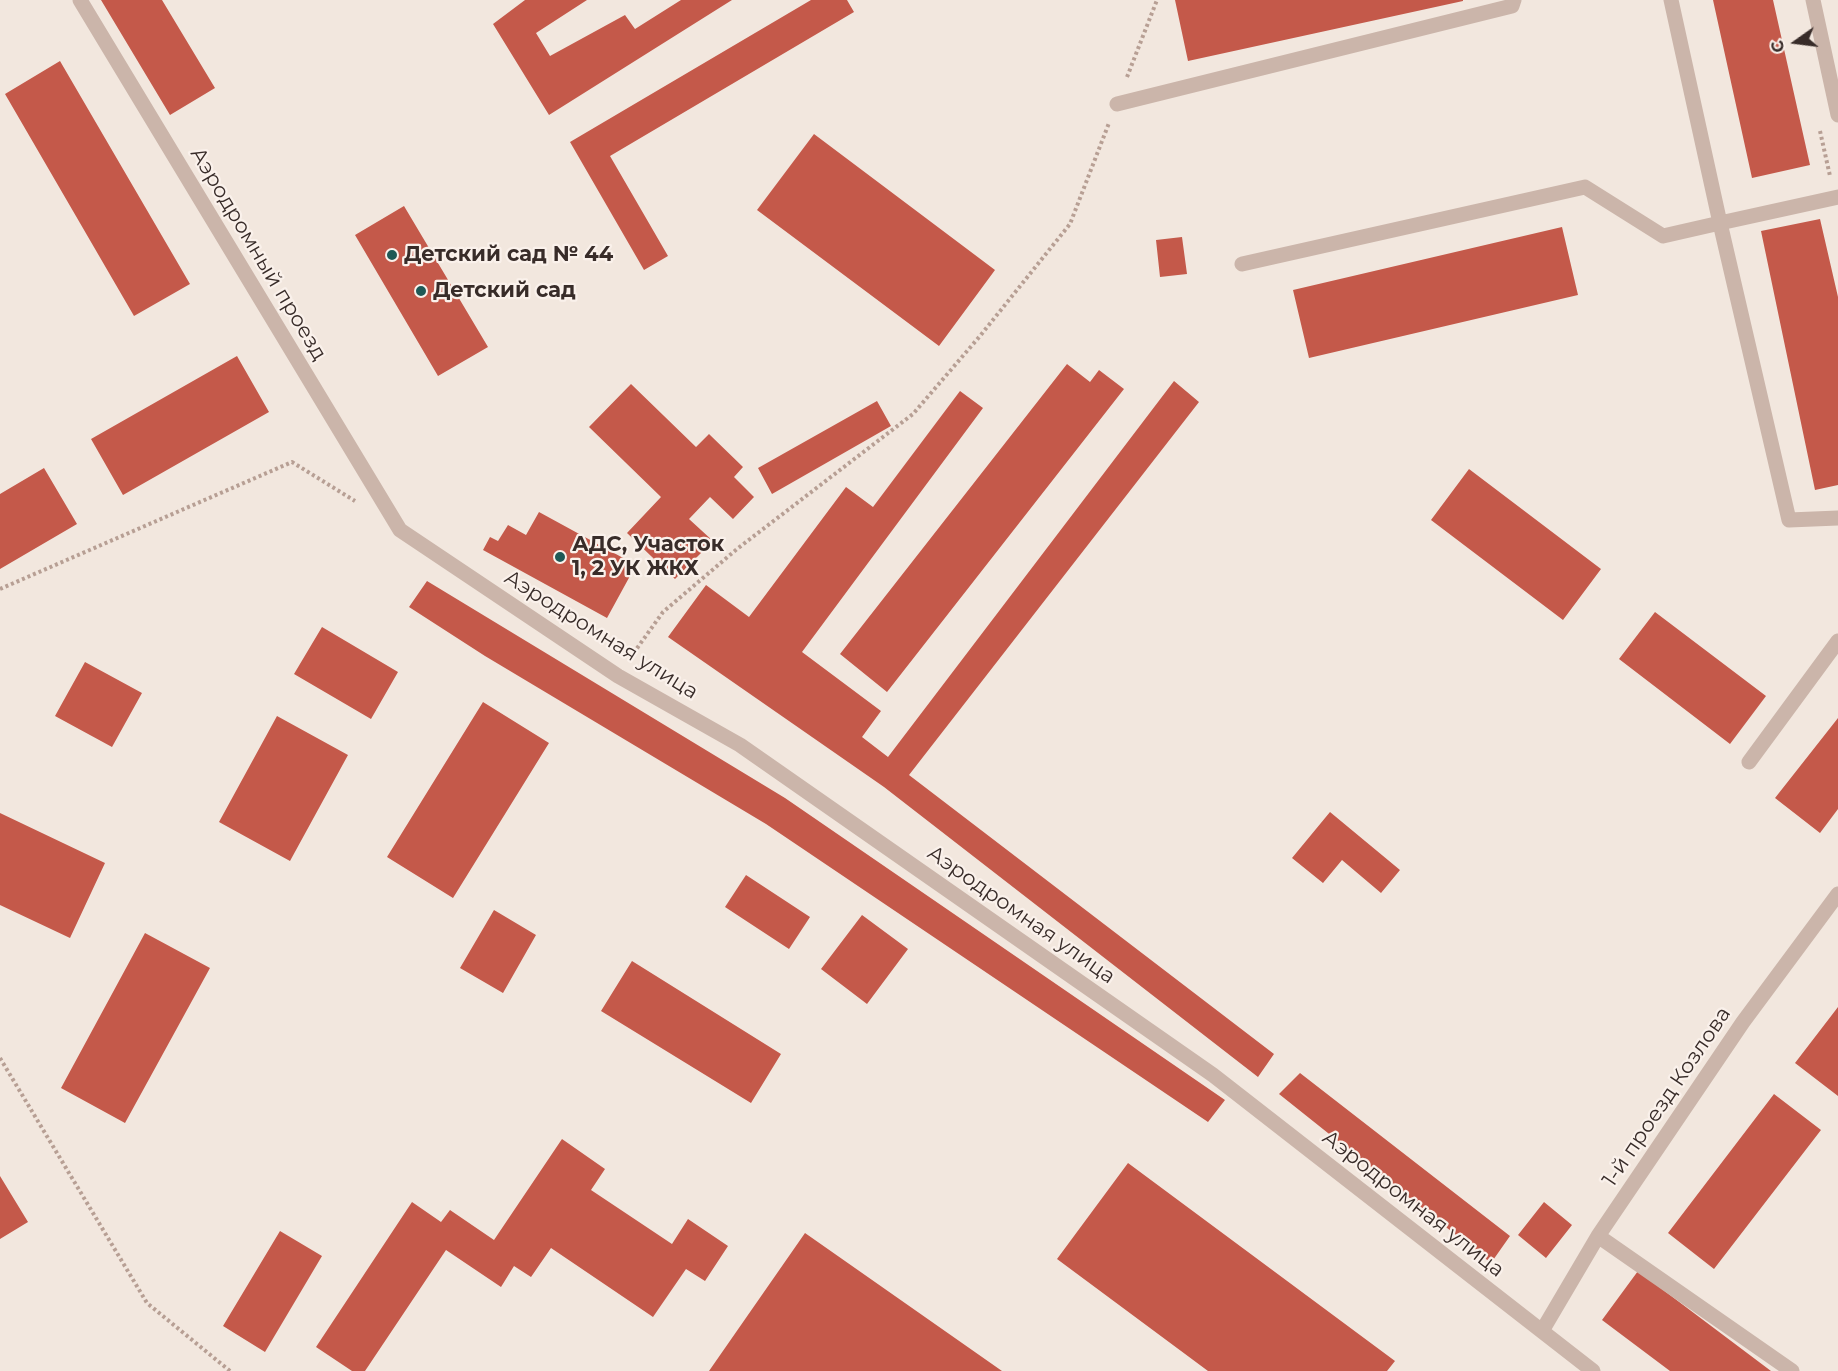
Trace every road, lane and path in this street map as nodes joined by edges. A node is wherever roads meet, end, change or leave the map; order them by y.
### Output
1 (80, 0) edge
2 (1514, 0) edge
3 (1671, 0) edge
4 (1813, 0) edge
5 (1835, 91) edge
6 (1117, 104) dead end
7 (1838, 115) edge
8 (1838, 197) edge
9 (1720, 223) junction
10 (1070, 224) dead end
11 (1242, 264) dead end
12 (361, 505) dead end
13 (1838, 518) edge
14 (400, 530) joint
15 (0, 589) edge
16 (1838, 641) edge
17 (618, 676) junction
18 (1749, 762) dead end
19 (1838, 894) edge
20 (0, 1058) edge
21 (1598, 1236) junction
22 (1542, 1331) junction
23 (230, 1371) edge
24 (1593, 1371) edge
25 (1792, 1371) edge

1 - 14 street, Аэродромный проезд
2 - 6 street
3 - 9 street
4 - 5 street
5 - 7 street
8 - 9 street
9 - 11 street
9 - 13 street
10 - 17 path
12 - 15 path
14 - 17 street, Аэродромная улица
16 - 18 street
17 - 22 street, Аэродромная улица
19 - 21 street, 1-й проезд Козлова
20 - 23 path
21 - 22 street, 1-й проезд Козлова
21 - 25 street
22 - 24 street, Аэродромная улица

